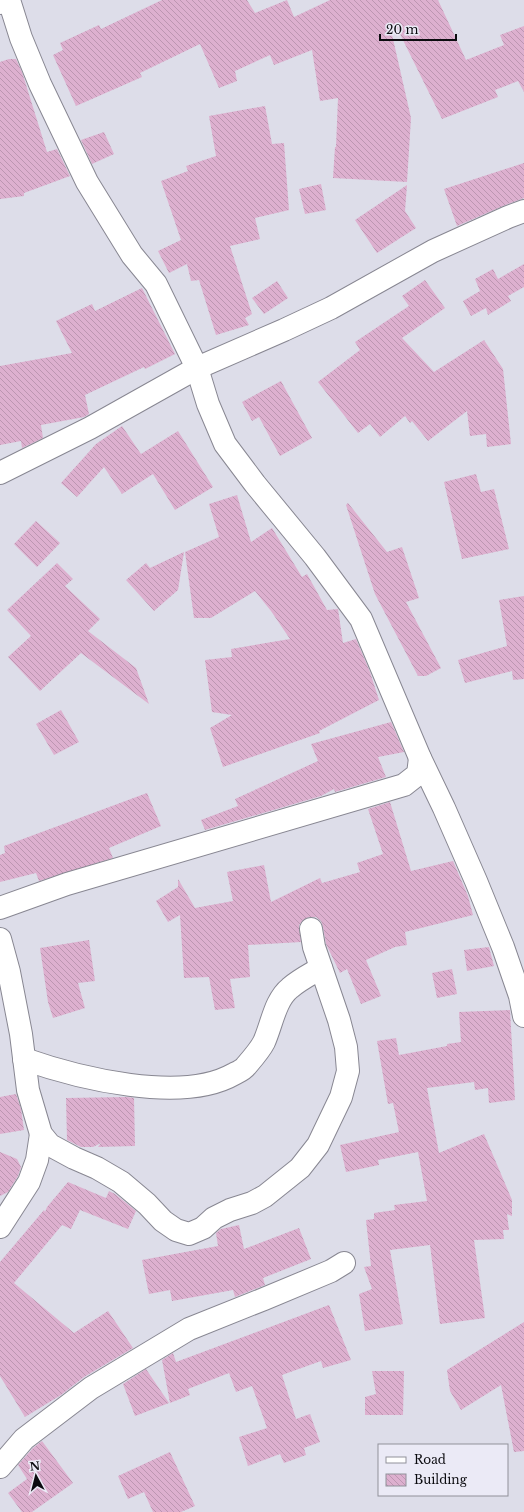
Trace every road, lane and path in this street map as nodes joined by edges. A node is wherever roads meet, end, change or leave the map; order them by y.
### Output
1 (8, 0) edge
2 (0, 3) edge
3 (524, 211) edge
4 (197, 368) junction
5 (0, 473) edge
6 (420, 758) junction
7 (0, 908) edge
8 (311, 928) dead end
9 (0, 939) edge
10 (321, 968) junction
11 (524, 1016) edge
12 (24, 1059) junction
13 (41, 1134) junction
14 (0, 1227) edge
15 (344, 1263) dead end
16 (3, 1458) edge

1 - 2 street
1 - 4 street
3 - 4 street
4 - 5 street
4 - 6 street
6 - 7 street
6 - 11 street
8 - 10 street
9 - 12 street
10 - 12 street
10 - 13 street
12 - 13 street
13 - 14 street
15 - 16 street

